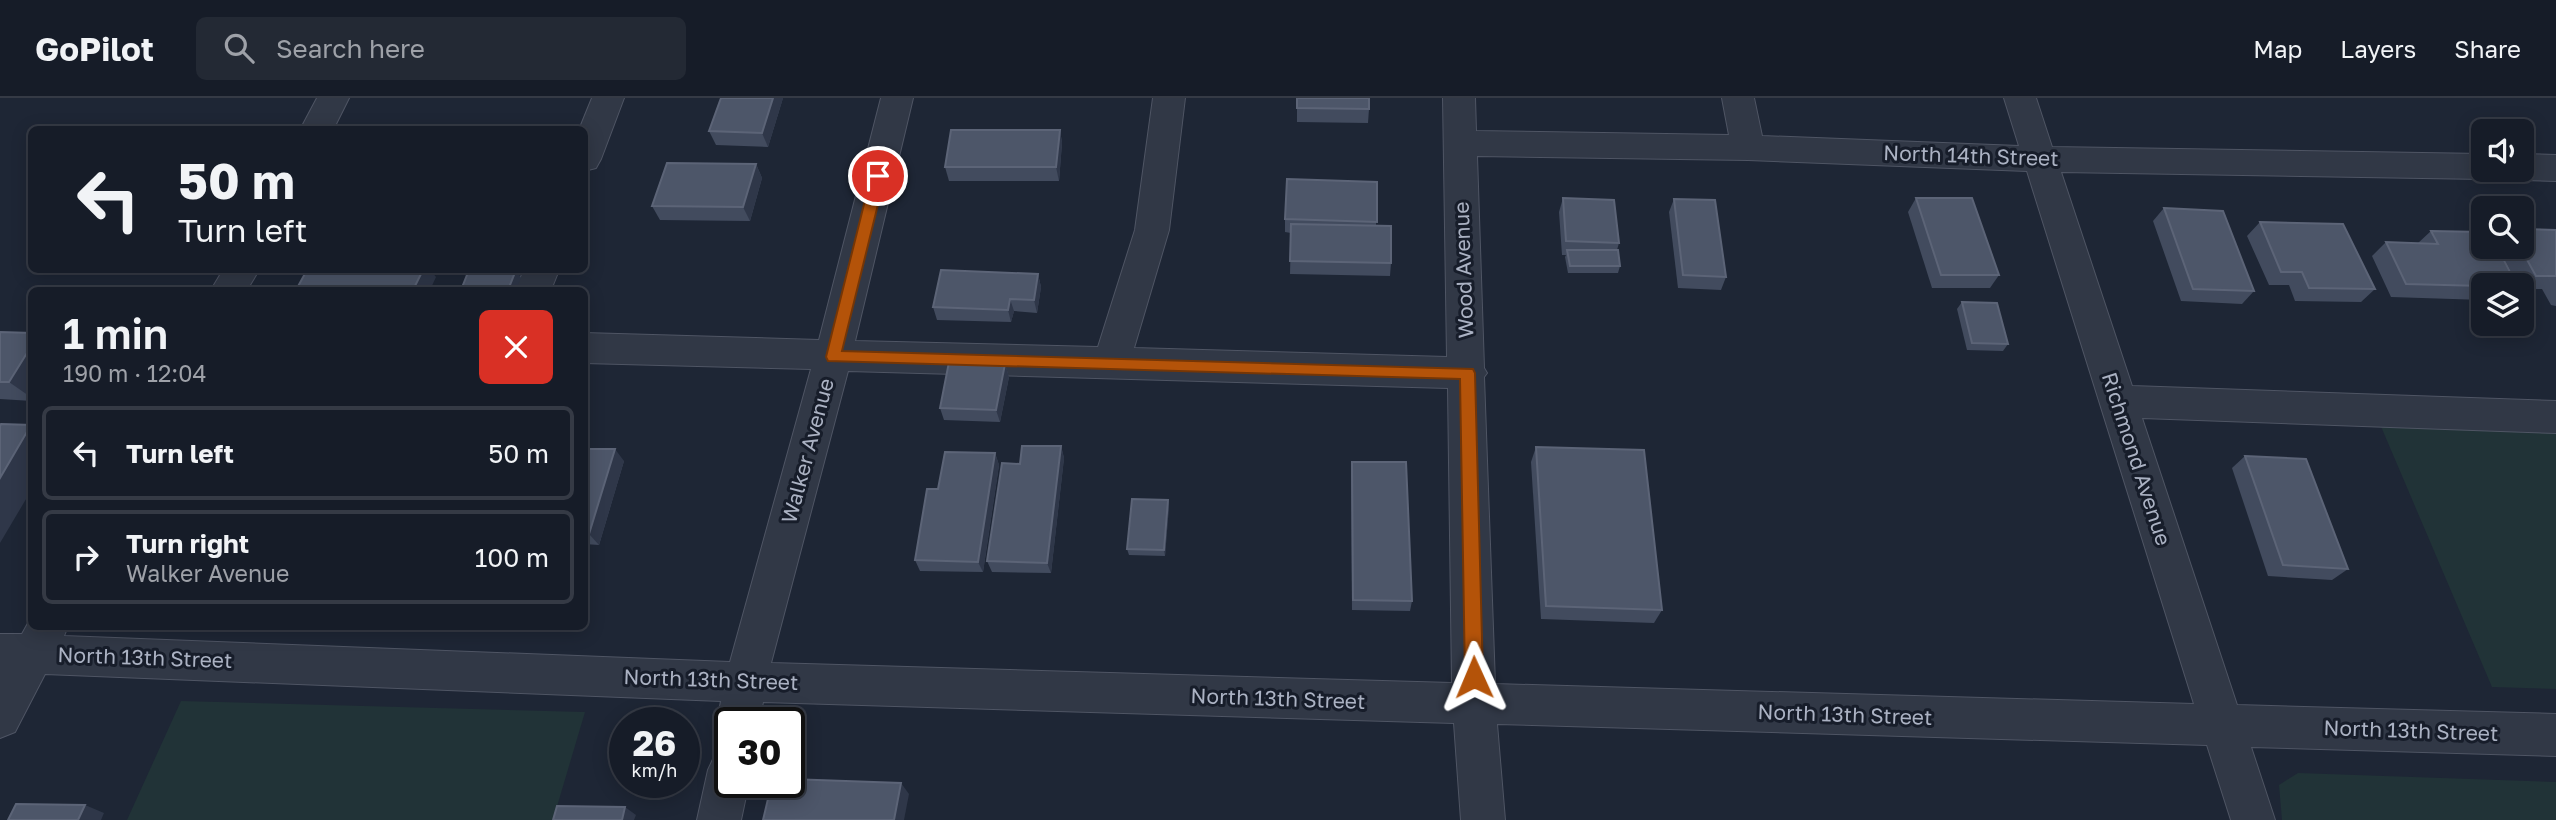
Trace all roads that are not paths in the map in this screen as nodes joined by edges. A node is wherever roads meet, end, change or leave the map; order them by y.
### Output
1 (333, 98) edge
2 (608, 98) edge
3 (897, 98) edge
4 (1169, 98) edge
5 (1458, 98) edge
6 (1738, 98) edge
7 (2020, 98) edge
8 (318, 126) edge
9 (1460, 143) junction
10 (1748, 148) junction
11 (588, 149) edge
12 (2040, 159) junction
13 (2471, 166) edge
14 (2534, 167) edge
15 (2556, 167) edge
16 (588, 348) edge
17 (833, 357) junction
18 (1111, 364) junction
19 (1468, 373) junction
20 (2118, 401) junction
21 (2556, 417) edge
22 (27, 644) edge
23 (745, 682) junction
24 (1474, 705) junction
25 (741, 707) edge
26 (0, 718) edge
27 (2222, 724) junction
28 (2556, 735) edge
29 (724, 798) edge
30 (719, 820) edge
31 (1483, 820) edge
32 (2253, 820) edge

1 - 8 street
2 - 11 street
3 - 17 street, Walker Avenue
4 - 18 street
5 - 9 street, Wood Avenue
6 - 10 street
7 - 12 street, Richmond Avenue
9 - 10 street, North 14th Street
9 - 19 street, Wood Avenue
10 - 12 street, North 14th Street
12 - 13 street, North 14th Street
12 - 20 street, Richmond Avenue
14 - 15 street
16 - 17 street
17 - 18 street
17 - 23 street, Walker Avenue
18 - 19 street
19 - 24 street, Wood Avenue
20 - 21 street
20 - 27 street, Richmond Avenue
22 - 23 street, North 13th Street
22 - 26 street
23 - 24 street, North 13th Street
23 - 25 street, Walker Avenue
24 - 27 street, North 13th Street
24 - 31 street, Wood Avenue
27 - 28 street, North 13th Street
27 - 32 street, Richmond Avenue
29 - 30 street

